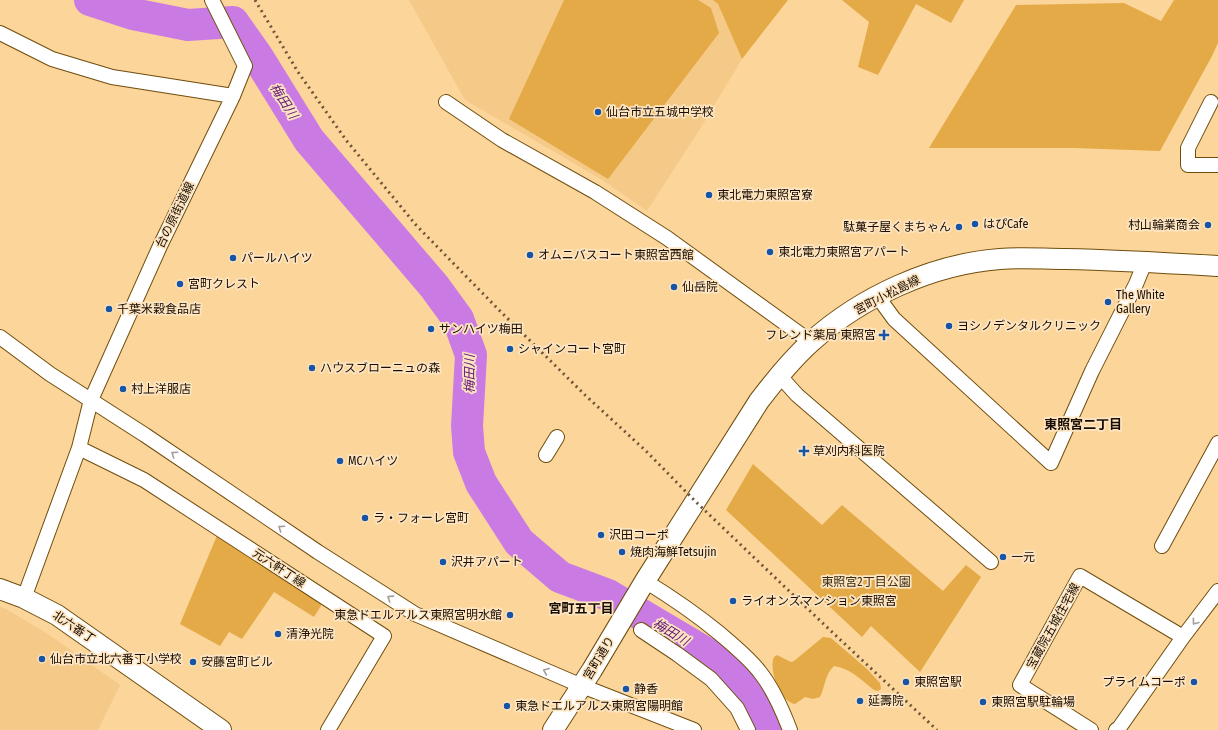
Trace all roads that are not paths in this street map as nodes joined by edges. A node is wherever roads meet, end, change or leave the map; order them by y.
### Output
1 (213, 2) edge
2 (0, 33) edge
3 (233, 96) junction
4 (446, 102) dead end
5 (1211, 102) dead end
6 (1218, 165) edge
7 (1145, 262) junction
8 (1218, 266) edge
9 (878, 297) junction
10 (0, 337) edge
11 (811, 342) junction
12 (779, 375) junction
13 (91, 400) junction
14 (557, 437) dead end
15 (1218, 443) edge
16 (80, 448) junction
17 (546, 455) dead end
18 (1162, 546) dead end
19 (991, 562) dead end
20 (644, 583) junction
21 (0, 589) edge
22 (1218, 591) edge
23 (24, 598) junction
24 (641, 630) dead end
25 (1183, 637) junction
26 (582, 686) junction
27 (1119, 729) edge
28 (221, 730) edge
29 (328, 730) edge
30 (553, 730) edge
31 (694, 730) edge
32 (748, 730) edge
33 (790, 730) edge
34 (1091, 730) edge

1 - 3 street, 台の原街道線
2 - 3 street
3 - 13 street, 台の原街道線
4 - 11 street
5 - 6 street
7 - 8 street, 宮町小松島線
7 - 9 street, 宮町小松島線
7 - 9 street
9 - 11 street, 宮町小松島線
10 - 13 street
11 - 12 street, 宮町小松島線
12 - 19 street
12 - 20 street, 宮町小松島線
13 - 16 street, 台の原街道線
26 -> 13 street
14 - 17 street
15 - 18 street
16 - 23 street, 台の原街道線
16 - 29 street, 元六軒丁線
20 - 26 street, 宮町通り
20 - 33 street
21 - 23 street, 北六番丁
22 -> 25 street
23 - 28 street, 北六番丁
24 - 32 street
25 - 27 street
25 - 34 street, 宝蔵院五城住宅線
26 - 30 street, 宮町通り
26 - 31 street

